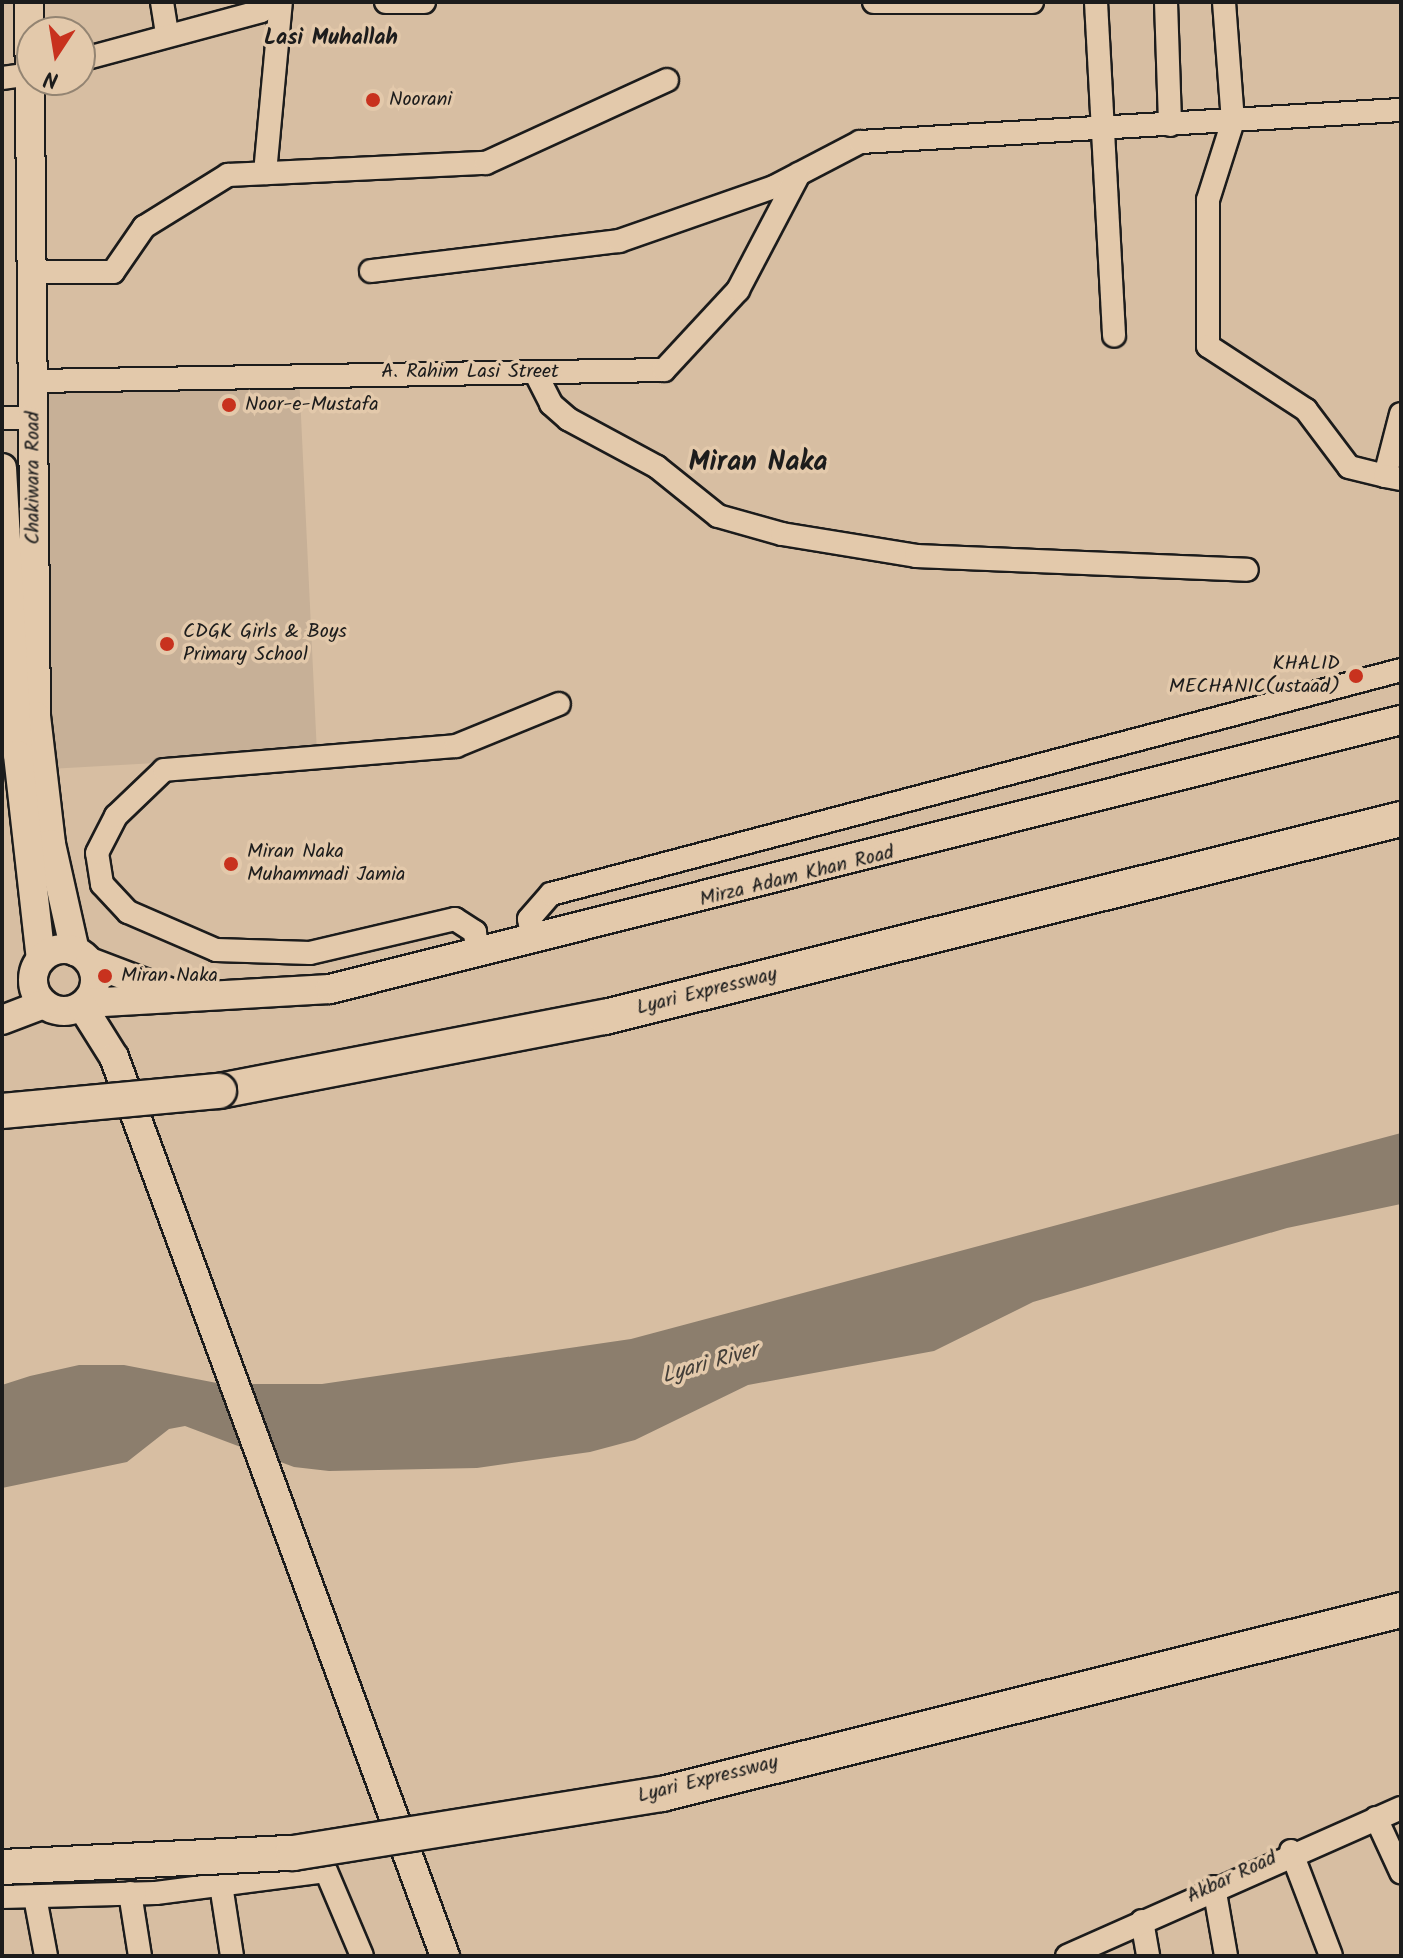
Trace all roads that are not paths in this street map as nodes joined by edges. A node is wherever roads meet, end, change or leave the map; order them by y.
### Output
1 (162, 2) edge
2 (272, 2) edge
3 (281, 2) edge
4 (386, 2) edge
5 (424, 2) edge
6 (874, 2) edge
7 (1032, 2) edge
8 (1096, 2) edge
9 (1166, 2) edge
10 (1224, 2) edge
11 (167, 35) junction
12 (96, 55) edge
13 (667, 80) dead end
14 (32, 96) edge
15 (1401, 110) edge
16 (1233, 121) junction
17 (1170, 125) junction
18 (1101, 129) junction
19 (265, 173) junction
20 (799, 174) junction
21 (371, 271) dead end
22 (35, 272) junction
23 (1114, 336) dead end
24 (535, 372) junction
25 (35, 381) junction
26 (1401, 414) edge
27 (2, 418) edge
28 (34, 418) junction
29 (2, 468) edge
30 (1393, 478) edge
31 (14, 557) edge
32 (1247, 570) dead end
33 (1401, 670) edge
34 (559, 704) dead end
35 (1401, 720) edge
36 (19, 738) edge
37 (1401, 819) edge
38 (532, 937) junction
39 (477, 951) junction
40 (82, 956) junction
41 (41, 959) junction
42 (187, 998) junction
43 (44, 1004) junction
44 (84, 1004) junction
45 (2, 1020) edge
46 (2, 1111) edge
47 (1401, 1610) edge
48 (1401, 1808) edge
49 (1376, 1818) junction
50 (1291, 1851) junction
51 (2, 1867) edge
52 (1401, 1872) edge
53 (221, 1885) junction
54 (1214, 1887) junction
55 (130, 1893) junction
56 (2, 1897) edge
57 (35, 1897) junction
58 (1142, 1921) junction
59 (46, 1956) edge
60 (140, 1956) edge
61 (232, 1956) edge
62 (362, 1956) edge
63 (445, 1956) edge
64 (1067, 1956) edge
65 (1148, 1956) edge
66 (1226, 1956) edge
67 (1331, 1956) edge

1 - 11 street
2 - 11 street
3 - 19 street
4 - 5 street
6 - 7 street
8 - 18 street
9 - 17 street
10 - 16 street
11 - 12 street
13 - 19 street
14 - 22 main road, Chakiwara Road
15 - 16 street
16 - 17 street
16 - 30 street
17 - 18 street
18 - 20 street
18 - 23 street
19 - 22 street
20 - 21 street
20 - 24 street, A. Rahim Lasi Street
22 - 25 main road, Chakiwara Road
24 - 25 street, A. Rahim Lasi Street
24 - 32 street
25 - 28 main road, Chakiwara Road
26 - 30 street
27 - 28 street
28 - 31 main road, Chakiwara Road
29 - 31 main road, Chakiwara Road
31 - 36 main road, Chakiwara Road
33 - 38 street
34 - 39 street
35 - 38 main road, Mirza Adam Khan Road
36 - 40 main road, Chakiwara Road
36 - 41 main road, Chakiwara Road
37 - 46 highway, Lyari Expressway, bridge
38 - 39 main road, Mirza Adam Khan Road
39 - 42 main road, Mirza Adam Khan Road
40 - 41 main road
40 - 42 main road, Mirza Adam Khan Road
40 - 44 main road
41 - 43 main road
42 - 44 main road, Mirza Adam Khan Road
43 - 44 main road
43 - 45 main road
44 - 63 main road
47 - 51 highway, Lyari Expressway, bridge
48 - 49 street, Akbar Road
49 - 50 street, Akbar Road
49 - 52 street
50 - 54 street, Akbar Road
50 - 67 street
53 - 55 street
53 - 61 street
53 - 62 street
54 - 58 street, Akbar Road
54 - 66 street
55 - 57 street
55 - 60 street
56 - 57 street
57 - 59 street
58 - 64 street, Akbar Road
58 - 65 street

